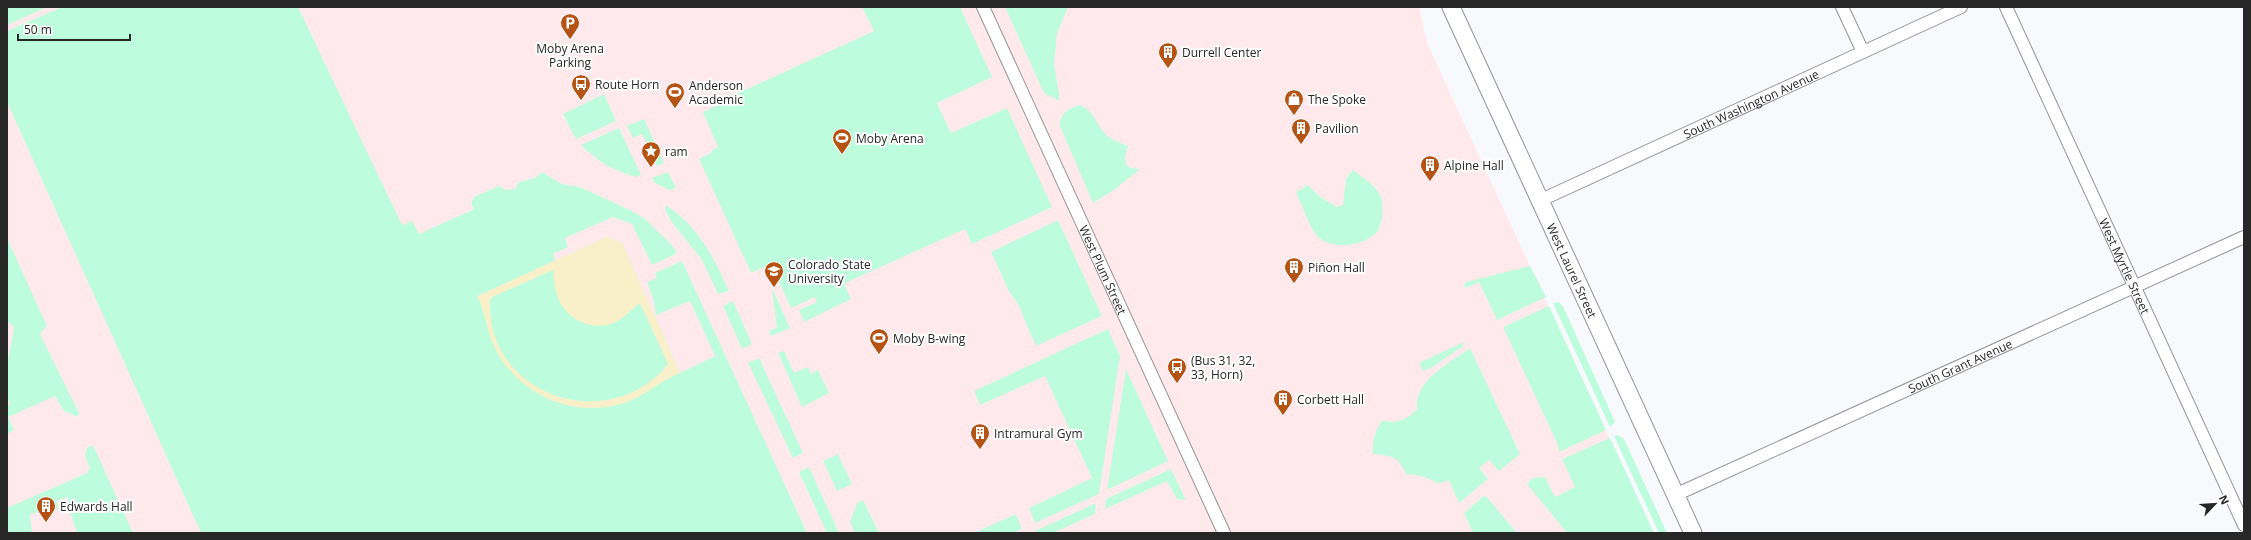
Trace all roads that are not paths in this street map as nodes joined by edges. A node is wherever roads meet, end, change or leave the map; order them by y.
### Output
1 (983, 7) edge
2 (1452, 7) edge
3 (1842, 7) edge
4 (1961, 7) edge
5 (2006, 7) edge
6 (1863, 52) junction
7 (1540, 200) junction
8 (2244, 237) edge
9 (2134, 287) junction
10 (1675, 495) junction
11 (2244, 525) edge
12 (1224, 533) edge
13 (1693, 533) edge

1 - 12 street, West Plum Street
2 - 7 main road, West Laurel Street
3 - 6 street
4 - 6 street, South Washington Avenue
5 - 9 street, West Myrtle Street
6 - 7 street, South Washington Avenue
7 - 10 main road, West Laurel Street
8 - 9 street, South Grant Avenue
9 - 10 street, South Grant Avenue
9 - 11 street, West Myrtle Street
10 - 13 main road, West Laurel Street

